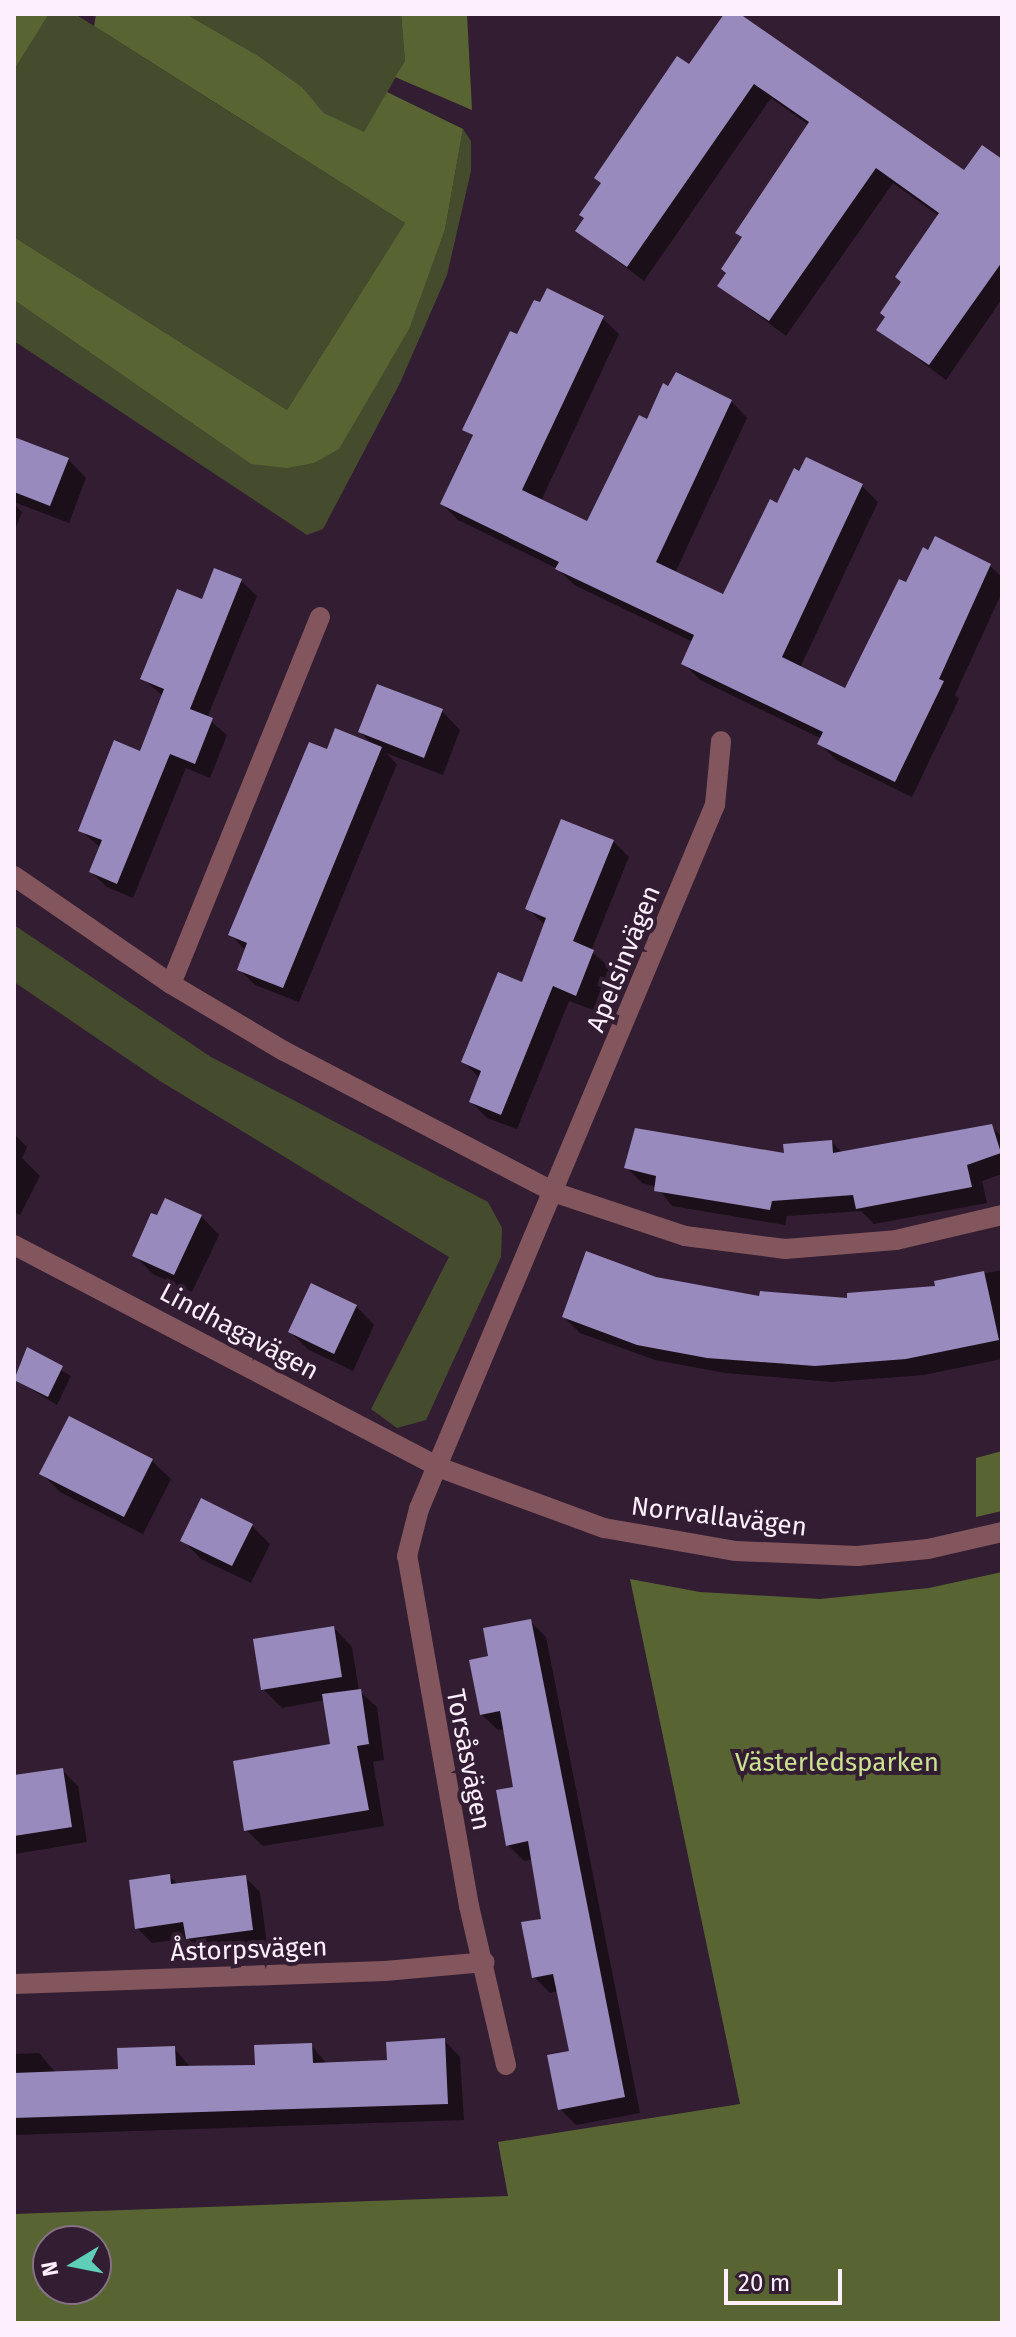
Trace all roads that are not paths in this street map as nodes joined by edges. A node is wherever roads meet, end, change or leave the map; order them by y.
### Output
1 (320, 617) dead end
2 (721, 741) dead end
3 (14, 876) edge
4 (171, 984) junction
5 (556, 1193) junction
6 (1002, 1215) edge
7 (14, 1245) edge
8 (438, 1467) junction
9 (1002, 1532) edge
10 (485, 1962) junction
11 (14, 1984) edge
12 (506, 2065) dead end

1 - 4 street
2 - 5 street, Apelsinvägen
3 - 4 street
4 - 5 street
5 - 6 street
5 - 8 street, Apelsinvägen
7 - 8 street, Lindhagavägen
8 - 9 street, Norrvallavägen
8 - 10 street, Torsåsvägen
10 - 11 street, Åstorpsvägen
10 - 12 street, Torsåsvägen

